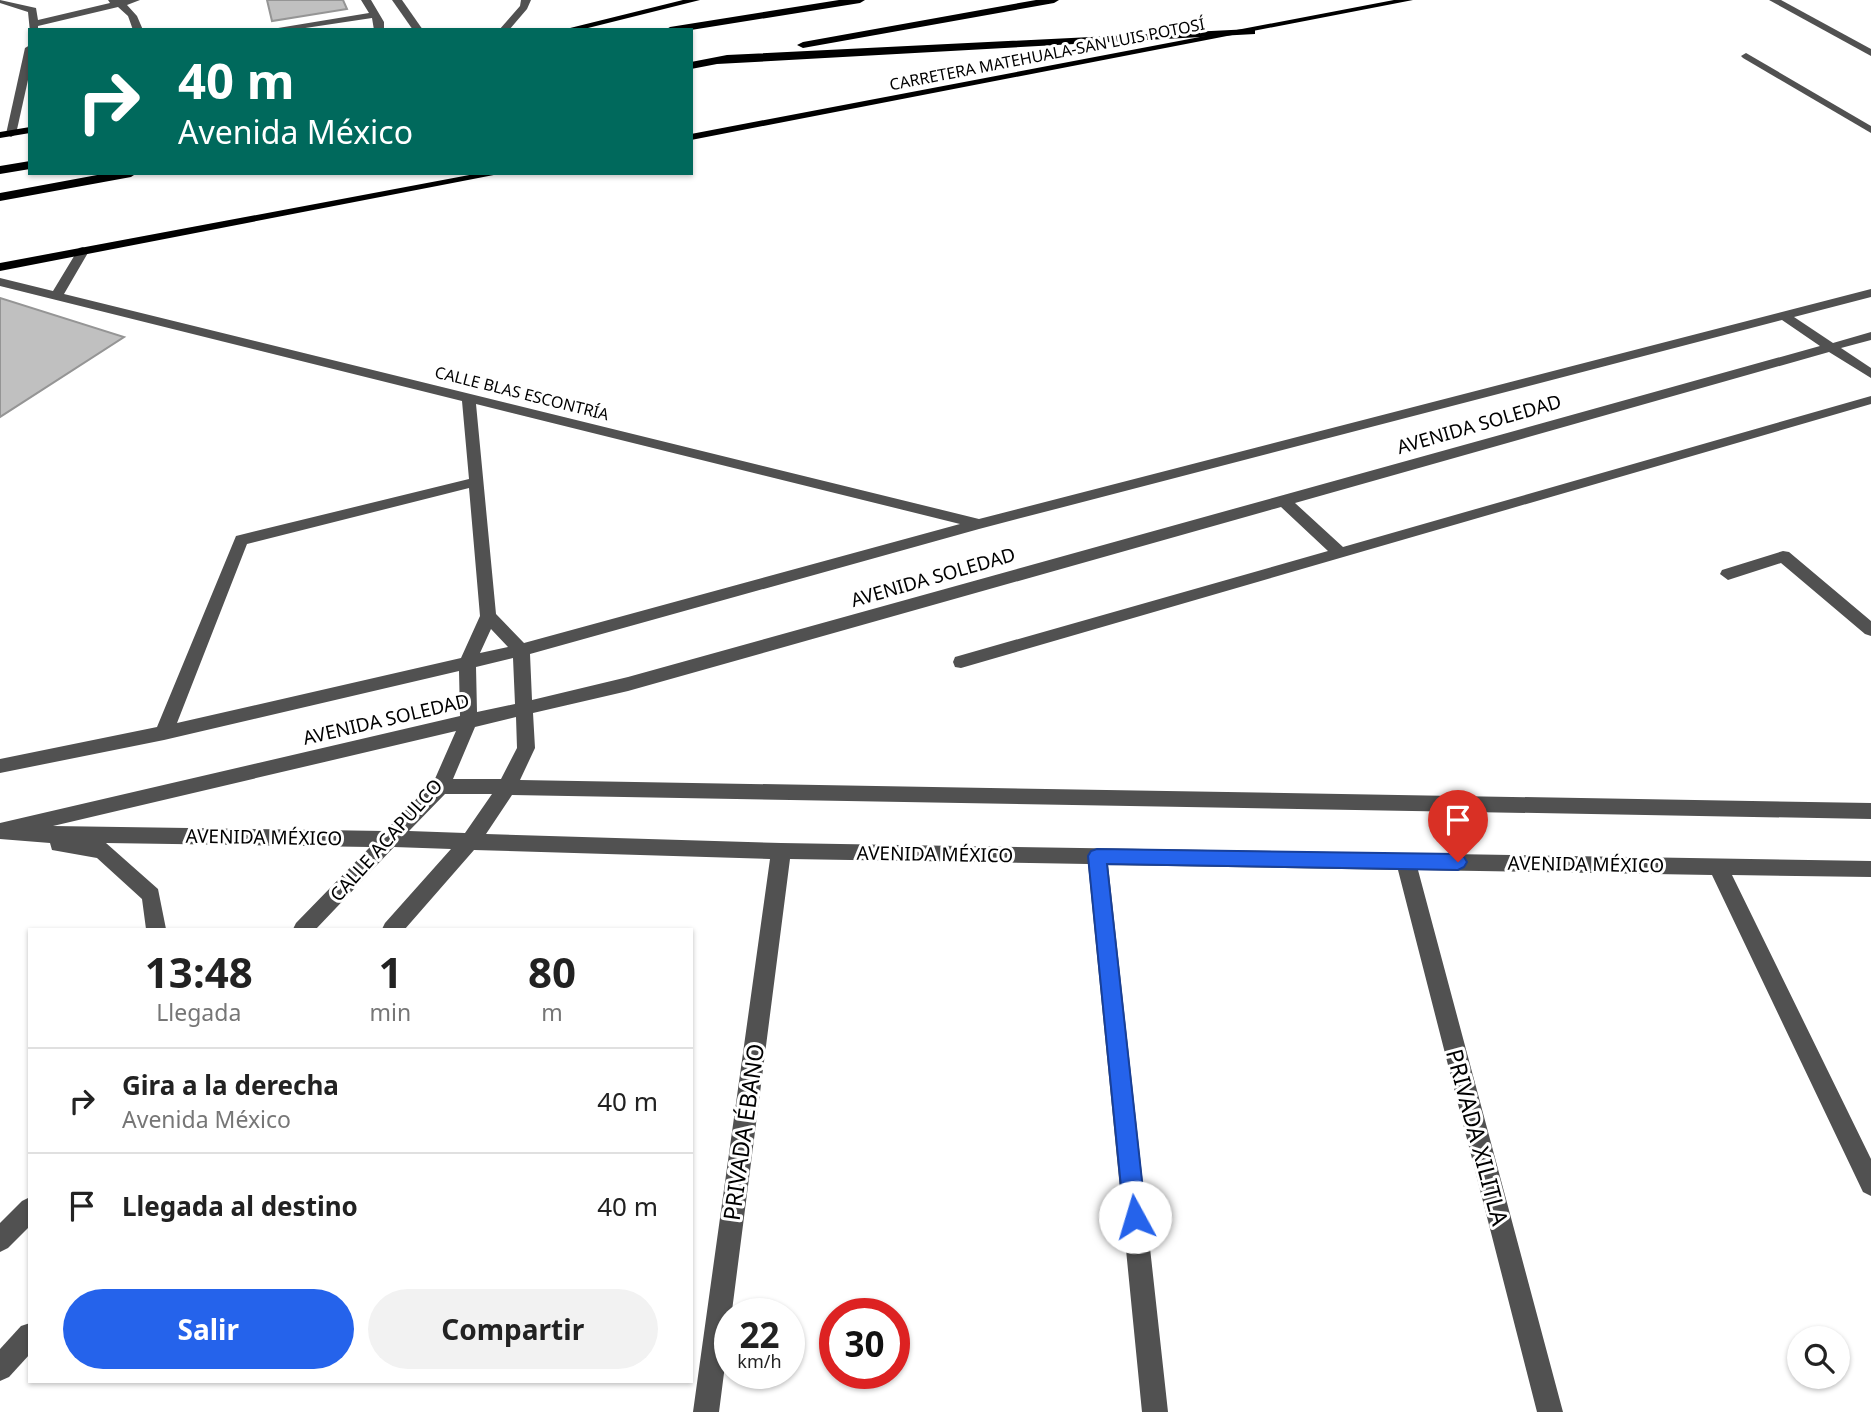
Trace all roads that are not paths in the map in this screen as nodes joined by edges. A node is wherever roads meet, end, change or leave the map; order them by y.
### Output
1 (0, 0) edge
2 (109, 0) edge
3 (135, 0) edge
4 (366, 0) edge
5 (397, 0) edge
6 (526, 0) edge
7 (695, 0) edge
8 (860, 0) edge
9 (877, 0) edge
10 (1054, 0) edge
11 (1408, 0) edge
12 (1774, 0) edge
13 (120, 4) junction
14 (374, 15) junction
15 (34, 27) edge
16 (138, 28) edge
17 (285, 28) edge
18 (379, 28) edge
19 (417, 28) edge
20 (506, 28) edge
21 (576, 28) edge
22 (683, 28) edge
23 (1251, 32) junction
24 (693, 37) edge
25 (1871, 53) edge
26 (28, 55) edge
27 (1746, 56) dead end
28 (715, 61) junction
29 (693, 66) edge
30 (28, 130) edge
31 (1871, 130) edge
32 (6, 134) edge
33 (693, 137) edge
34 (28, 165) edge
35 (0, 170) edge
36 (120, 175) edge
37 (488, 175) edge
38 (0, 197) edge
39 (83, 251) junction
40 (0, 267) edge
41 (0, 282) edge
42 (1871, 293) edge
43 (57, 296) junction
44 (1784, 316) junction
45 (1871, 336) edge
46 (1830, 347) junction
47 (1871, 374) edge
48 (469, 398) junction
49 (1871, 400) edge
50 (476, 482) junction
51 (1284, 501) junction
52 (979, 524) junction
53 (1338, 551) junction
54 (1728, 574) dead end
55 (488, 616) junction
56 (1871, 630) edge
57 (521, 650) junction
58 (961, 662) dead end
59 (467, 663) junction
60 (526, 708) junction
61 (469, 721) junction
62 (164, 733) junction
63 (9, 765) edge
64 (441, 786) junction
65 (507, 788) junction
66 (1871, 811) edge
67 (0, 834) edge
68 (392, 839) junction
69 (470, 841) junction
70 (780, 851) junction
71 (1097, 856) junction
72 (1406, 861) junction
73 (1718, 866) junction
74 (1871, 869) edge
75 (156, 928) edge
76 (304, 928) edge
77 (393, 928) edge
78 (1871, 1184) edge
79 (28, 1211) edge
80 (0, 1240) edge
81 (28, 1337) edge
82 (0, 1368) edge
83 (706, 1412) edge
84 (1155, 1412) edge
85 (1550, 1412) edge

1 - 15 street
2 - 13 street
3 - 13 street
4 - 14 street
5 - 19 street
6 - 20 street
7 - 21 main road
8 - 22 highway
9 - 24 highway
10 - 28 highway
11 - 23 main road, CARRETERA MATEHUALA-SAN LUIS POTOSÍ
12 - 25 street
13 - 15 street
13 - 16 street
14 - 17 street
14 - 18 street
23 - 28 highway
23 - 33 main road, CARRETERA MATEHUALA-SAN LUIS POTOSÍ
26 - 32 street
27 - 31 street
28 - 29 highway
30 - 32 main road
34 - 35 highway
36 - 38 highway
37 - 39 main road
39 - 40 main road
39 - 43 street
41 - 43 street, CALLE BLAS ESCONTRÍA
42 - 44 street, AVENIDA SOLEDAD
43 - 48 street, CALLE BLAS ESCONTRÍA
44 - 46 street
44 - 52 street, AVENIDA SOLEDAD
45 - 46 street, AVENIDA SOLEDAD
46 - 47 street
46 - 51 street, AVENIDA SOLEDAD
48 - 50 street
48 - 52 street, CALLE BLAS ESCONTRÍA
49 - 53 street
50 - 55 street
50 - 62 street
51 - 53 street
51 - 60 street, AVENIDA SOLEDAD
52 - 57 street, AVENIDA SOLEDAD
53 - 58 street
54 - 56 street
55 - 57 street
55 - 59 street
57 - 59 street, AVENIDA SOLEDAD
57 - 60 street
59 - 61 street, CALLE ACAPULCO
59 - 62 street, AVENIDA SOLEDAD
60 - 61 street, AVENIDA SOLEDAD
60 - 65 street
61 - 64 street, CALLE ACAPULCO
61 - 67 street, AVENIDA SOLEDAD
62 - 63 street, AVENIDA SOLEDAD
64 - 65 street
64 - 68 street, CALLE ACAPULCO
65 - 66 street
65 - 69 street
67 - 68 street, AVENIDA MÉXICO
67 - 75 street
68 - 69 street, AVENIDA MÉXICO
68 - 76 street, CALLE ACAPULCO
69 - 70 street, AVENIDA MÉXICO
69 - 77 street
70 - 71 street, AVENIDA MÉXICO
70 - 83 street, PRIVADA ÉBANO
71 - 72 street, AVENIDA MÉXICO
71 - 84 street
72 - 73 street, AVENIDA MÉXICO
72 - 85 street, PRIVADA XILITLA
73 - 74 street, AVENIDA MÉXICO
73 - 78 street
79 - 80 street
81 - 82 street

